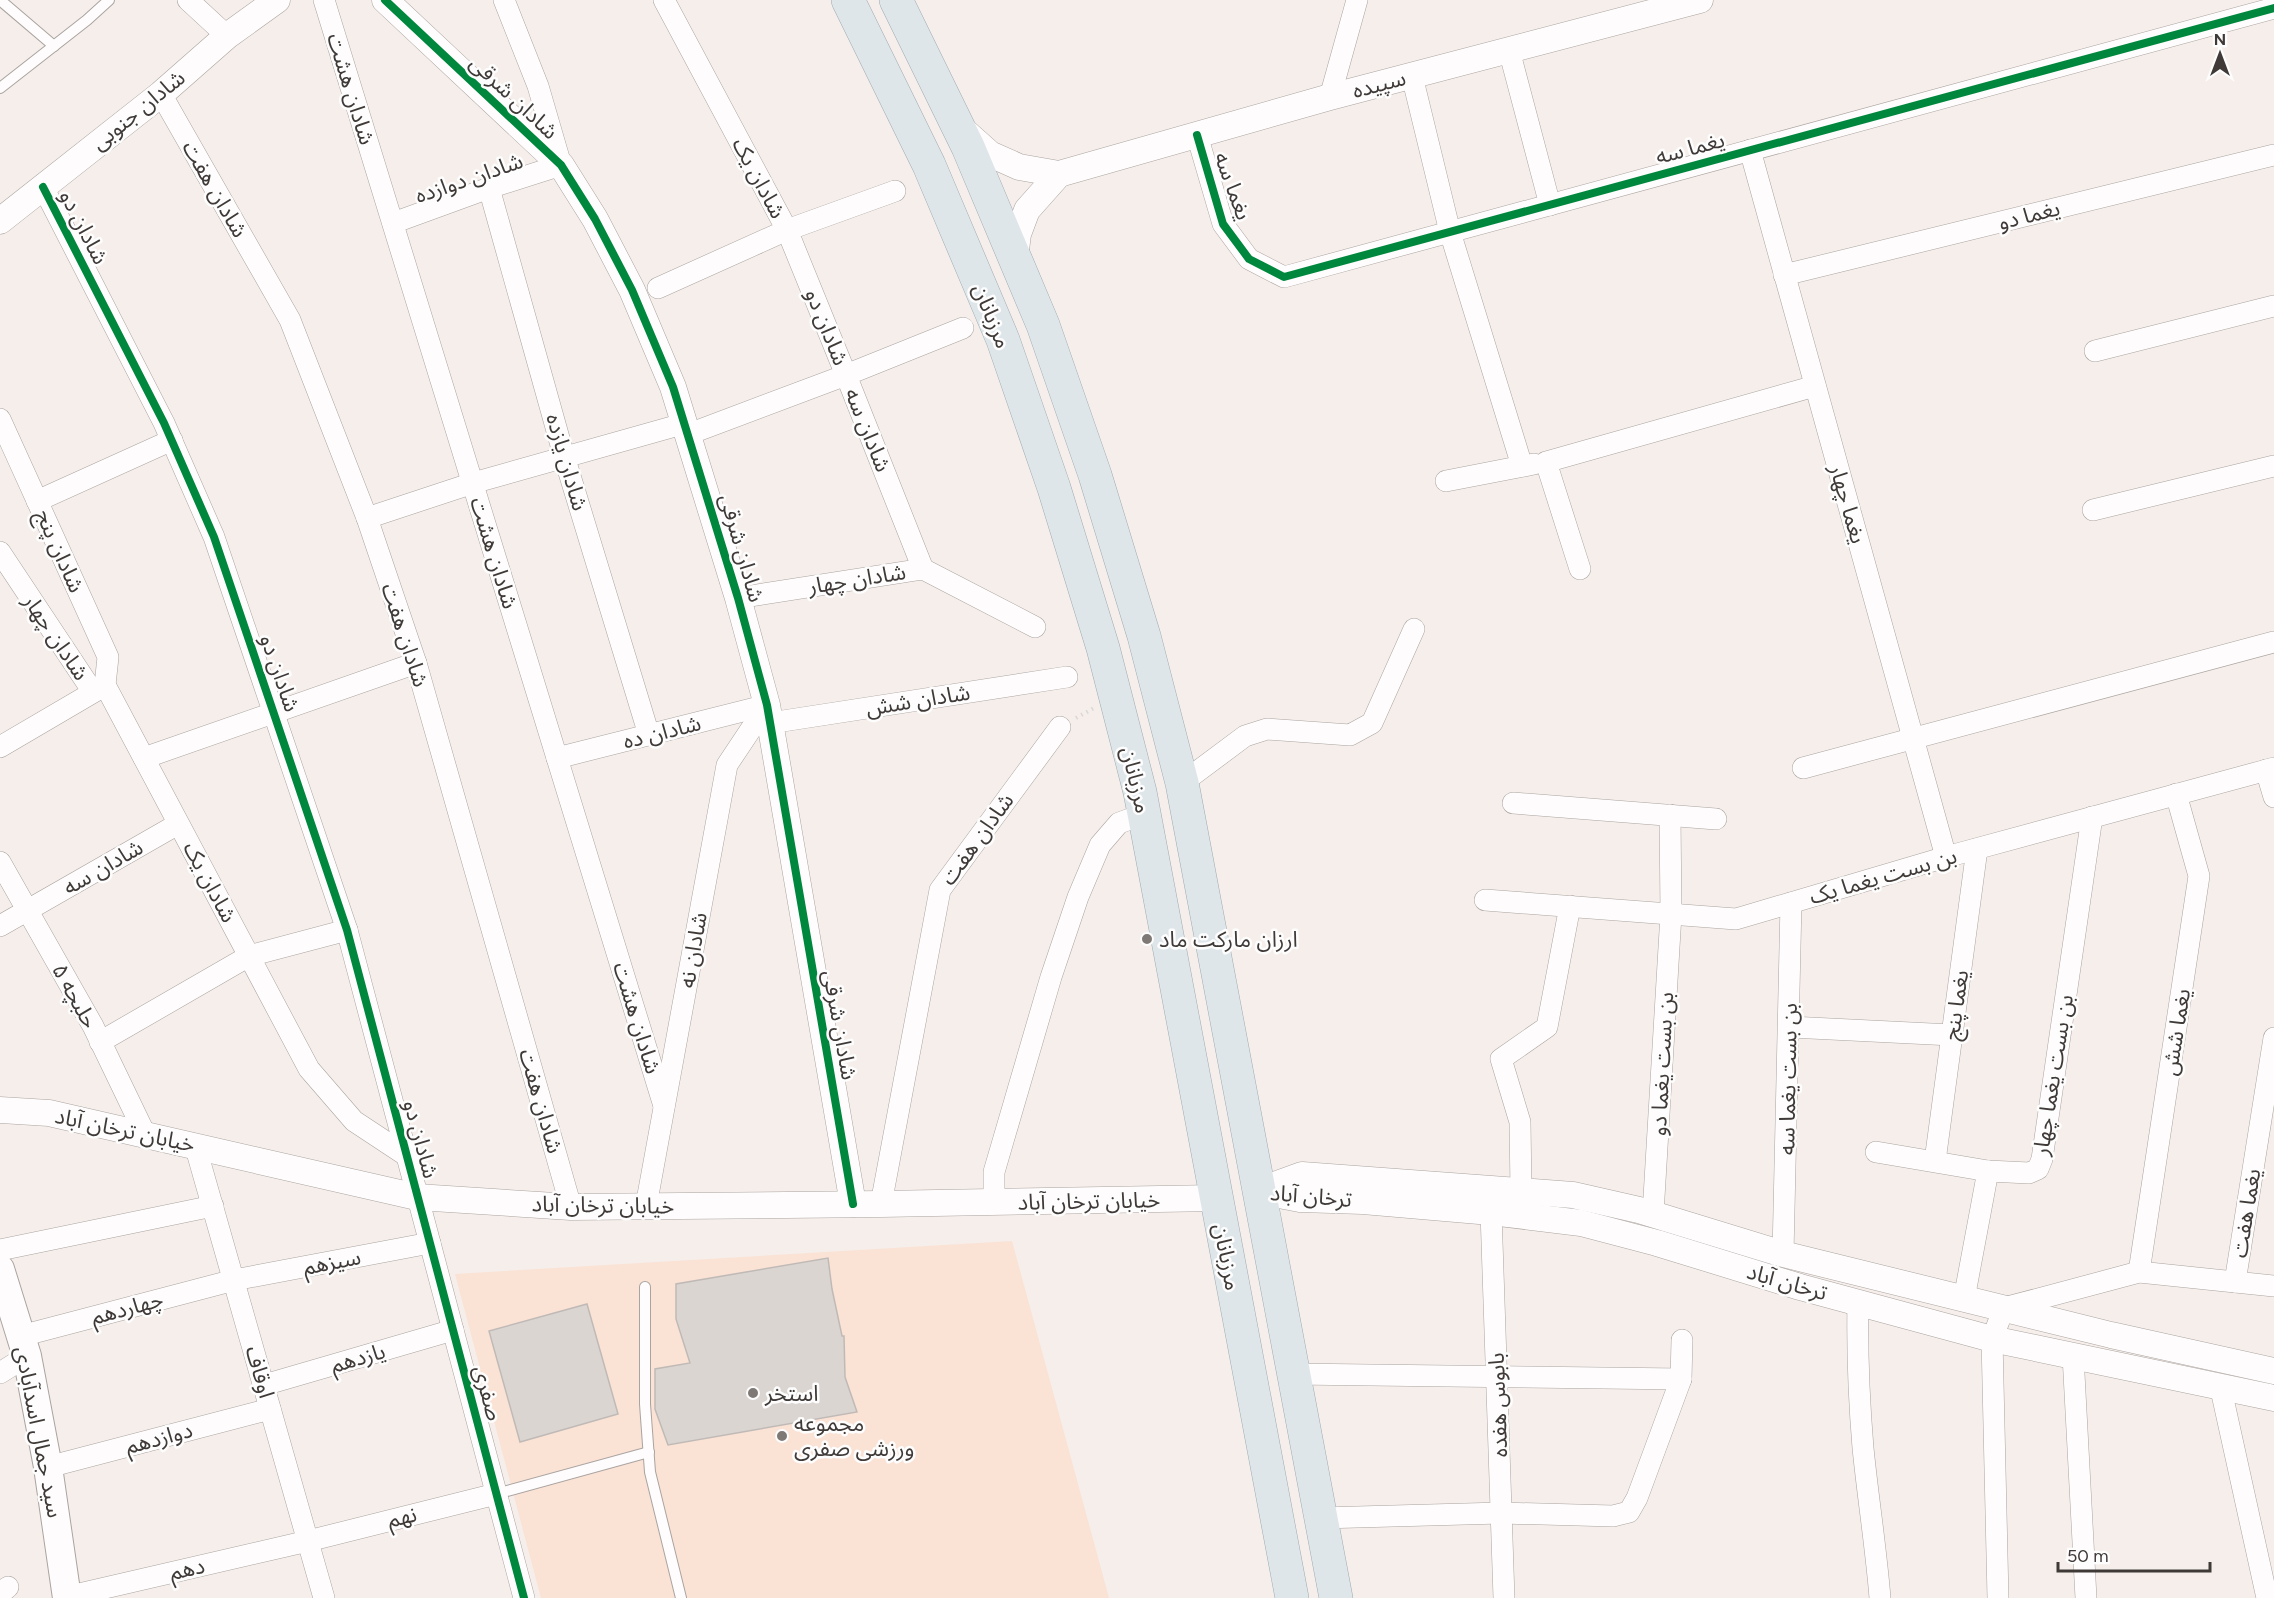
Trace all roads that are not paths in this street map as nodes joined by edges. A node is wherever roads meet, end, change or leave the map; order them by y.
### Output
1 (0, 0) edge
2 (109, 0) edge
3 (188, 0) edge
4 (277, 0) edge
5 (324, 0) edge
6 (385, 0) edge
7 (504, 0) edge
8 (664, 0) edge
9 (848, 0) edge
10 (896, 0) edge
11 (1357, 0) edge
12 (1700, 0) edge
13 (2274, 8) edge
14 (227, 36) junction
15 (54, 46) junction
16 (1509, 50) junction
17 (1412, 76) junction
18 (0, 88) edge
19 (161, 94) junction
20 (1330, 97) junction
21 (957, 125) junction
22 (1197, 135) junction
23 (1750, 150) junction
24 (2274, 155) edge
25 (561, 165) junction
26 (1059, 174) junction
27 (43, 186) junction
28 (489, 188) junction
29 (895, 190) dead end
30 (1551, 205) junction
31 (0, 221) edge
32 (393, 223) junction
33 (787, 230) junction
34 (1450, 232) junction
35 (1015, 258) junction
36 (1784, 275) junction
37 (658, 288) dead end
38 (2274, 306) edge
39 (963, 328) dead end
40 (2095, 351) dead end
41 (846, 375) junction
42 (1815, 386) junction
43 (0, 419) edge
44 (687, 428) junction
45 (172, 440) junction
46 (564, 456) junction
47 (1546, 462) junction
48 (1522, 466) junction
49 (2273, 471) edge
50 (1446, 481) dead end
51 (473, 483) junction
52 (37, 501) junction
53 (2093, 510) dead end
54 (367, 518) junction
55 (0, 552) edge
56 (923, 569) junction
57 (1580, 569) dead end
58 (738, 598) junction
59 (1035, 627) dead end
60 (1414, 629) dead end
61 (2274, 642) edge
62 (416, 663) junction
63 (1067, 677) dead end
64 (99, 689) junction
65 (274, 714) junction
66 (768, 714) junction
67 (1060, 727) road end
68 (649, 735) junction
69 (1913, 738) junction
70 (0, 747) edge
71 (144, 758) junction
72 (557, 758) junction
73 (1803, 768) dead end
74 (2270, 769) edge
75 (1182, 783) junction
76 (2176, 794) junction
77 (2274, 797) edge
78 (1513, 803) dead end
79 (1144, 814) junction
80 (1670, 815) junction
81 (2092, 817) junction
82 (1716, 819) dead end
83 (178, 824) junction
84 (1977, 849) junction
85 (1946, 857) junction
86 (0, 861) edge
87 (1485, 900) dead end
88 (1791, 903) junction
89 (1570, 906) junction
90 (27, 910) junction
91 (1671, 914) junction
92 (0, 926) edge
93 (347, 930) junction
94 (249, 956) junction
95 (1790, 1027) junction
96 (1952, 1035) junction
97 (2274, 1038) edge
98 (100, 1042) junction
99 (664, 1106) junction
100 (0, 1110) edge
101 (145, 1134) junction
102 (195, 1145) junction
103 (1876, 1152) dead end
104 (407, 1156) junction
105 (1935, 1161) junction
106 (1988, 1171) junction
107 (1258, 1191) junction
108 (1521, 1191) junction
109 (417, 1197) junction
110 (1216, 1198) junction
111 (994, 1202) junction
112 (853, 1204) junction
113 (881, 1204) junction
114 (213, 1206) junction
115 (646, 1206) junction
116 (571, 1207) junction
117 (1491, 1212) junction
118 (1653, 1214) junction
119 (430, 1243) junction
120 (0, 1250) edge
121 (1784, 1254) junction
122 (0, 1269) edge
123 (2139, 1272) junction
124 (234, 1280) junction
125 (2235, 1282) junction
126 (2274, 1286) edge
127 (645, 1287) dead end
128 (1964, 1299) junction
129 (1858, 1302) junction
130 (2004, 1308) junction
131 (453, 1330) junction
132 (1682, 1340) dead end
133 (1992, 1340) junction
134 (24, 1346) junction
135 (2073, 1355) junction
136 (2274, 1371) edge
137 (0, 1373) edge
138 (1293, 1374) junction
139 (1497, 1375) junction
140 (1681, 1379) junction
141 (264, 1385) junction
142 (2220, 1385) junction
143 (2274, 1398) edge
144 (270, 1409) junction
145 (649, 1452) junction
146 (48, 1467) junction
147 (496, 1494) junction
148 (1502, 1513) junction
149 (1321, 1518) junction
150 (308, 1541) junction
151 (67, 1598) edge
152 (324, 1598) edge
153 (524, 1598) edge
154 (681, 1598) edge
155 (1292, 1598) edge
156 (1336, 1598) edge
157 (1504, 1598) edge
158 (1880, 1598) edge
159 (1998, 1598) edge
160 (2086, 1598) edge
161 (2267, 1598) edge

1 - 15 lane
2 - 15 lane
3 - 14 street
4 - 14 street, شادان جنوبی
5 - 32 street, شادان هشت
6 - 25 street, شادان شرقی
7 - 25 street
8 - 33 street, شادان یک
9 - 79 main road, مرزبانان
10 - 21 main road, مرزبانان
11 - 20 street
12 - 16 street, سپیده
13 - 23 street, یغما سه
14 - 19 street, شادان جنوبی
15 - 18 lane
16 - 17 street, سپیده
16 - 30 street
17 - 20 street, سپیده
17 - 34 street
19 - 27 street, شادان جنوبی
19 - 54 street, شادان هفت
20 - 22 street, سپیده
21 - 26 street, سپیده
21 - 35 main road, مرزبانان
22 - 26 street, سپیده
22 - 34 street, یغما سه
23 - 30 street, یغما سه
23 - 36 street, یغما چهار
24 - 36 street, یغما دو
25 - 28 street, شادان دوازده
25 - 44 street, شادان شرقی
26 - 35 street
27 - 31 street, شادان جنوبی
27 - 45 street, شادان دو
28 - 32 street, شادان دوازده
28 - 46 street, شادان یازده
29 - 33 street
30 - 34 street, یغما سه
32 - 51 street, شادان هشت
33 - 37 street, شادان یک
33 - 41 street, شادان دو
34 - 48 street
35 - 75 main road, مرزبانان
36 - 42 street, یغما چهار
38 - 40 street
39 - 41 street, شادان سه
41 - 44 street, شادان دو
41 - 56 street, شادان سه
42 - 47 street
42 - 69 street, یغما چهار
43 - 52 street, شادان پنج
44 - 46 street, شادان دو
44 - 58 street, شادان شرقی
45 - 52 street
45 - 65 street, شادان دو
46 - 51 street, شادان دو
46 - 68 street, شادان یازده
47 - 48 street
47 - 57 street
48 - 50 street
49 - 53 street
51 - 54 street, شادان دو
51 - 72 street, شادان هشت
52 - 64 street, شادان پنج
54 - 62 street, شادان هفت
55 - 64 street, شادان چهار
56 - 58 street, شادان چهار
56 - 59 street, شادان چهار
58 - 66 street, شادان شرقی
60 - 75 street
61 - 69 street
62 - 65 street
62 - 116 street, شادان هفت
63 - 66 street, شادان شش
64 - 70 street
64 - 71 street, شادان یک
65 - 71 street
65 - 93 street, شادان دو
66 - 68 street, شادان ده
66 - 99 street, شادان نه
66 - 112 street, شادان شرقی
67 - 113 street, شادان هفت
68 - 72 street, شادان ده
69 - 73 street
69 - 85 street, یغما چهار
71 - 83 street, شادان یک
72 - 99 street, شادان هشت
74 - 76 street, بن بست یغما یک
74 - 77 street
75 - 107 main road, مرزبانان
76 - 81 street, بن بست یغما یک
76 - 123 street, یغما شش
78 - 80 street
79 - 110 main road, مرزبانان
79 - 111 street
80 - 82 street
80 - 91 street, بن بست یغما دو
81 - 84 street, بن بست یغما یک
81 - 106 street, بن بست یغما چهار
83 - 90 street, شادان سه
83 - 94 street, شادان یک
84 - 85 street, بن بست یغما یک
84 - 96 street, یغما پنج
85 - 88 street, بن بست یغما یک
86 - 90 street, حلبچه ۵
87 - 89 street, بن بست یغما یک
88 - 91 street, بن بست یغما یک
88 - 95 street, بن بست یغما سه
89 - 91 street, بن بست یغما یک
89 - 108 street
90 - 92 street, شادان سه
90 - 98 street, حلبچه ۵
91 - 118 street, بن بست یغما دو
93 - 94 street
93 - 104 street, شادان دو
94 - 98 street
94 - 104 street, شادان یک
95 - 96 street
95 - 121 street, بن بست یغما سه
96 - 105 street, یغما پنج
97 - 125 street, یغما هفت
98 - 101 street, حلبچه ۵
99 - 115 street, شادان نه
100 - 101 street, خیابان ترخان آباد
101 - 102 street, خیابان ترخان آباد
102 - 109 street, خیابان ترخان آباد
102 - 114 street, اوقاف
103 - 105 street, بن بست یغما چهار
104 - 109 street, شادان دو
105 - 106 street, بن بست یغما چهار
106 - 128 street
107 - 108 street, ترخان آباد
107 - 110 main road
107 - 117 street, ترخان آباد
107 - 138 main road, مرزبانان
108 - 118 street, ترخان آباد
109 - 116 street, خیابان ترخان آباد
109 - 119 street, صفری
110 - 111 street, خیابان ترخان آباد
110 - 155 main road, مرزبانان
111 - 113 street, خیابان ترخان آباد
112 - 113 street, خیابان ترخان آباد
112 - 115 street, خیابان ترخان آباد
114 - 120 street
114 - 124 street, اوقاف
115 - 116 street, خیابان ترخان آباد
117 - 129 street, ترخان آباد
117 - 139 street, بابوس هفده
118 - 121 street, ترخان آباد
119 - 124 street, سیزهم
119 - 131 street, صفری
121 - 128 street, ترخان آباد
122 - 134 main road, سید جمال اسدآبادی
123 - 125 street
123 - 130 street
124 - 134 street, چهاردهم
124 - 141 street, اوقاف
125 - 126 street
127 - 145 lane
128 - 130 street, ترخان آباد
129 - 133 street, ترخان آباد
129 - 158 street
130 - 133 street
130 - 136 street, ترخان آباد
131 - 141 street, یازدهم
131 - 147 street, صفری
132 - 140 street
133 - 135 street, ترخان آباد
133 - 159 street
134 - 137 street, چهاردهم
134 - 146 main road, سید جمال اسدآبادی
135 - 142 street, ترخان آباد
135 - 160 street
138 - 139 street
138 - 149 main road, مرزبانان
139 - 140 street
139 - 148 street, بابوس هفده
140 - 148 street
141 - 144 street, اوقاف
142 - 143 street, ترخان آباد
142 - 161 street
144 - 146 street, دوازدهم
144 - 150 street, اوقاف
145 - 147 lane
145 - 154 lane
146 - 151 main road, سید جمال اسدآبادی
147 - 150 street, نهم
147 - 153 street, صفری
148 - 149 street
148 - 157 street, بابوس هفده
149 - 156 main road, مرزبانان
150 - 151 street, دهم
150 - 152 street, اوقاف

